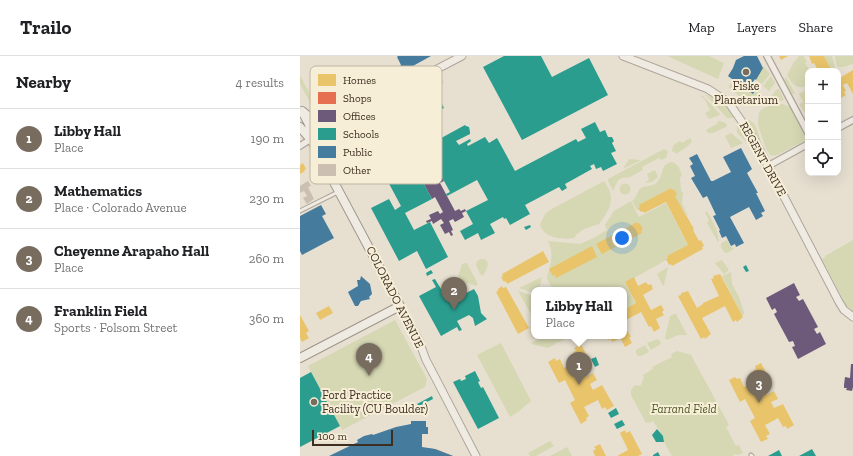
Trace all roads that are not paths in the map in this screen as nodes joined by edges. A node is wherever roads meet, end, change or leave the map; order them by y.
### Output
1 (462, 56) edge
2 (623, 56) edge
3 (767, 56) edge
4 (442, 67) edge
5 (301, 109) edge
6 (310, 117) edge
7 (853, 120) edge
8 (841, 126) edge
9 (300, 127) edge
10 (805, 127) edge
11 (310, 131) edge
12 (310, 137) edge
13 (310, 139) edge
14 (300, 146) edge
15 (805, 146) edge
16 (768, 166) junction
17 (335, 184) edge
18 (339, 192) junction
19 (300, 211) edge
20 (400, 306) junction
21 (853, 316) edge
22 (300, 358) edge
23 (476, 456) edge

1 - 4 street
2 - 16 street, REGENT DRIVE
3 - 10 street
5 - 6 main road
5 - 11 main road, COLORADO AVENUE
7 - 8 street
9 - 12 main road, COLORADO AVENUE
13 - 14 street
15 - 16 street
16 - 21 street, REGENT DRIVE
17 - 18 main road, COLORADO AVENUE
18 - 19 lane
18 - 20 main road, COLORADO AVENUE
20 - 22 main road
20 - 23 street, COLORADO AVENUE

